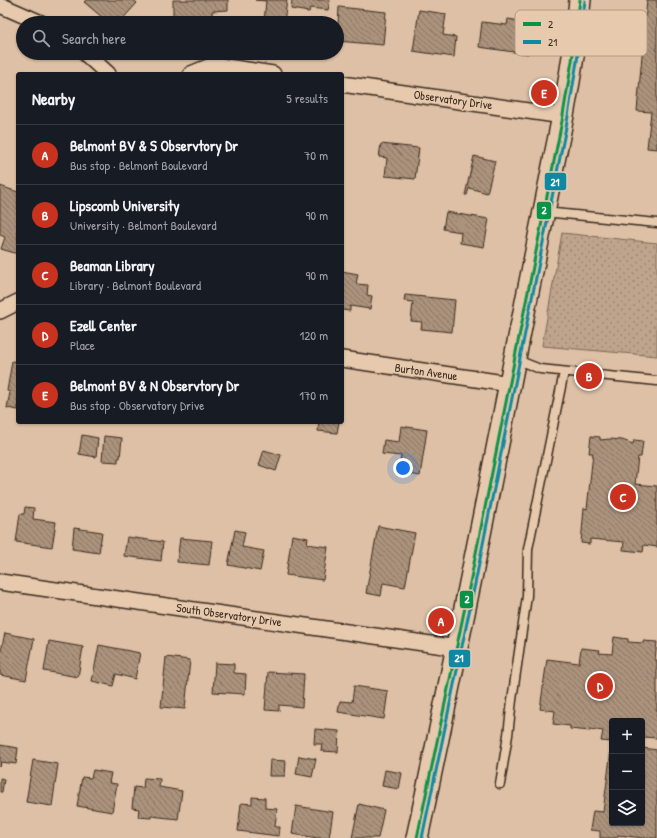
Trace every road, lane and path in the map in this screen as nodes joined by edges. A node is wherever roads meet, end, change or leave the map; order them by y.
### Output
1 (580, 0) edge
2 (0, 5) edge
3 (579, 10) edge
4 (25, 16) edge
5 (573, 56) edge
6 (93, 60) edge
7 (106, 72) edge
8 (196, 72) edge
9 (260, 72) edge
10 (344, 84) edge
11 (563, 116) junction
12 (544, 212) junction
13 (657, 223) edge
14 (16, 303) edge
15 (0, 311) edge
16 (344, 359) edge
17 (515, 359) junction
18 (564, 372) junction
19 (657, 380) edge
20 (510, 384) junction
21 (0, 582) edge
22 (458, 648) junction
23 (500, 784) dead end
24 (418, 838) edge

1 - 3 street
2 - 4 street
5 - 11 street
6 - 7 street
8 - 9 street
10 - 11 street, Observatory Drive
11 - 12 street
12 - 13 lane
12 - 17 street
14 - 15 street
16 - 20 street, Burton Avenue
17 - 18 lane
17 - 20 street
18 - 19 lane
18 - 23 lane
20 - 22 street
21 - 22 street, South Observatory Drive
22 - 24 street

